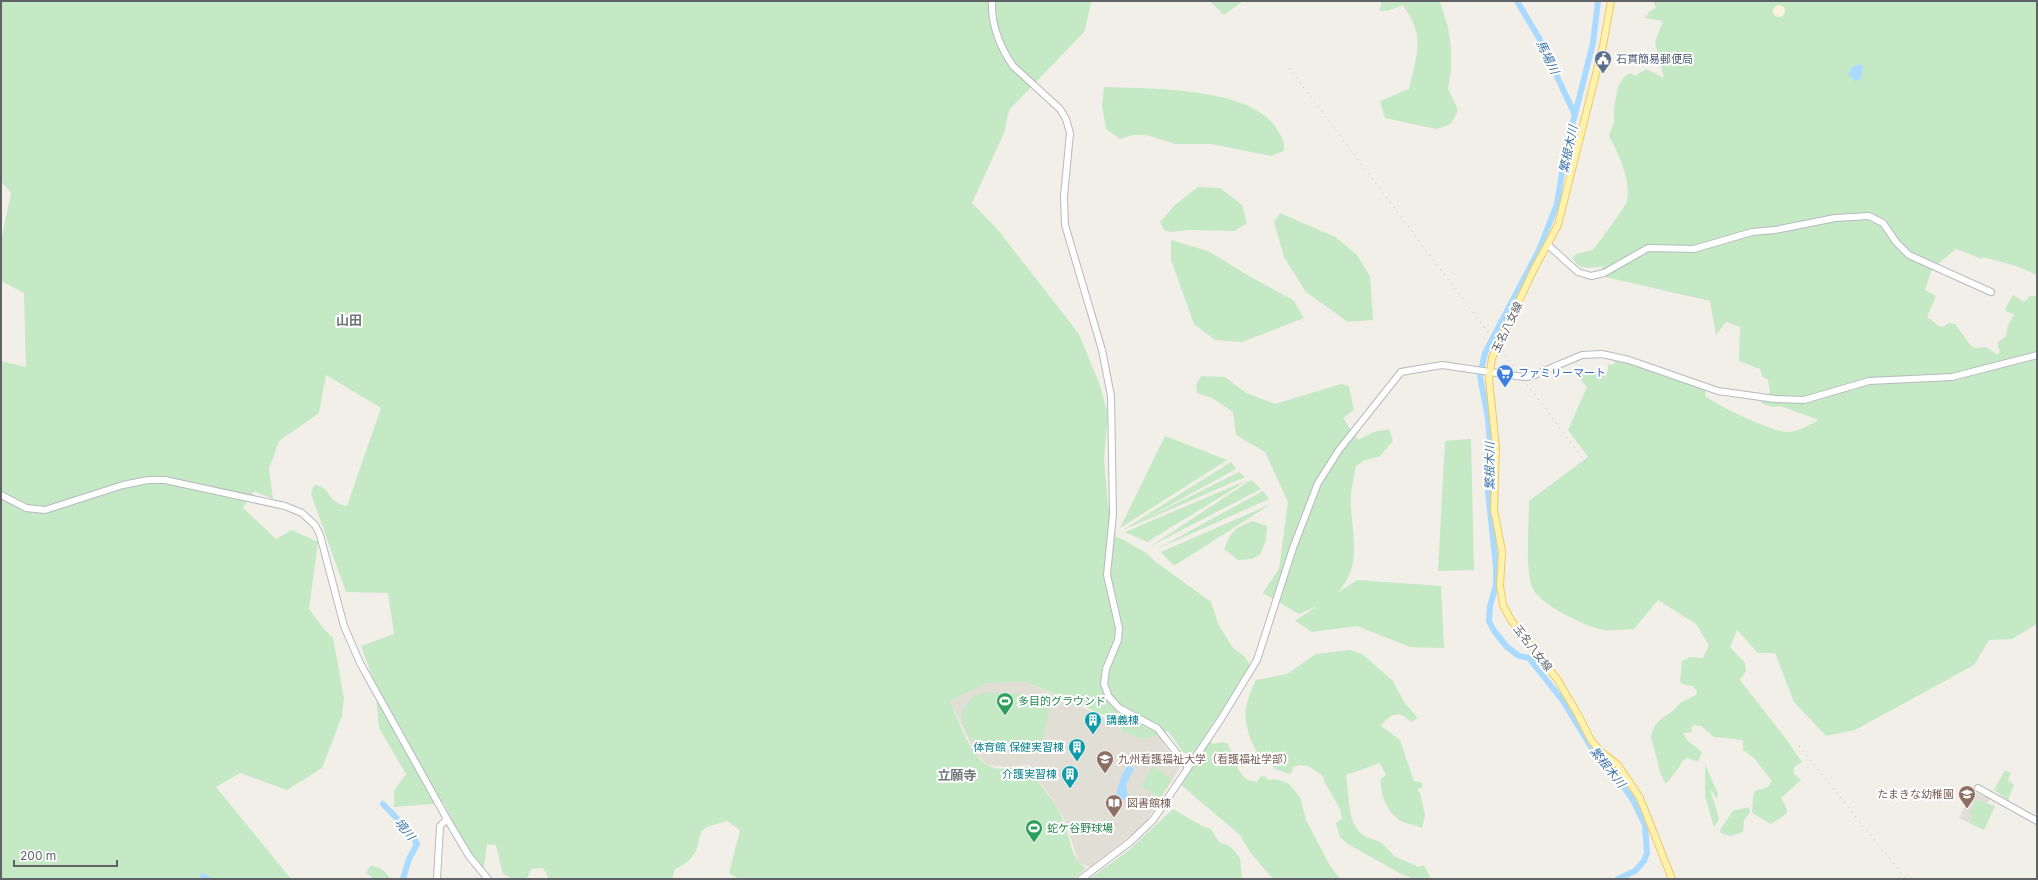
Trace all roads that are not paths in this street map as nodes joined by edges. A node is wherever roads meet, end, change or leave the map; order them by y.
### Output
1 (992, 1) edge
2 (1611, 1) edge
3 (1548, 246) junction
4 (1991, 292) dead end
5 (2037, 355) edge
6 (1488, 372) junction
7 (1, 495) edge
8 (1187, 766) junction
9 (1978, 788) dead end
10 (447, 819) junction
11 (2037, 821) edge
12 (437, 879) edge
13 (488, 879) edge
14 (1081, 879) edge
15 (1670, 879) edge

1 - 8 street
2 - 3 main road, 玉名八女線
3 - 4 street
3 - 6 main road, 玉名八女線
5 - 6 street
6 - 8 street
6 - 15 main road, 玉名八女線
7 - 10 street
8 - 14 street
9 - 11 street
10 - 12 street
10 - 13 street

